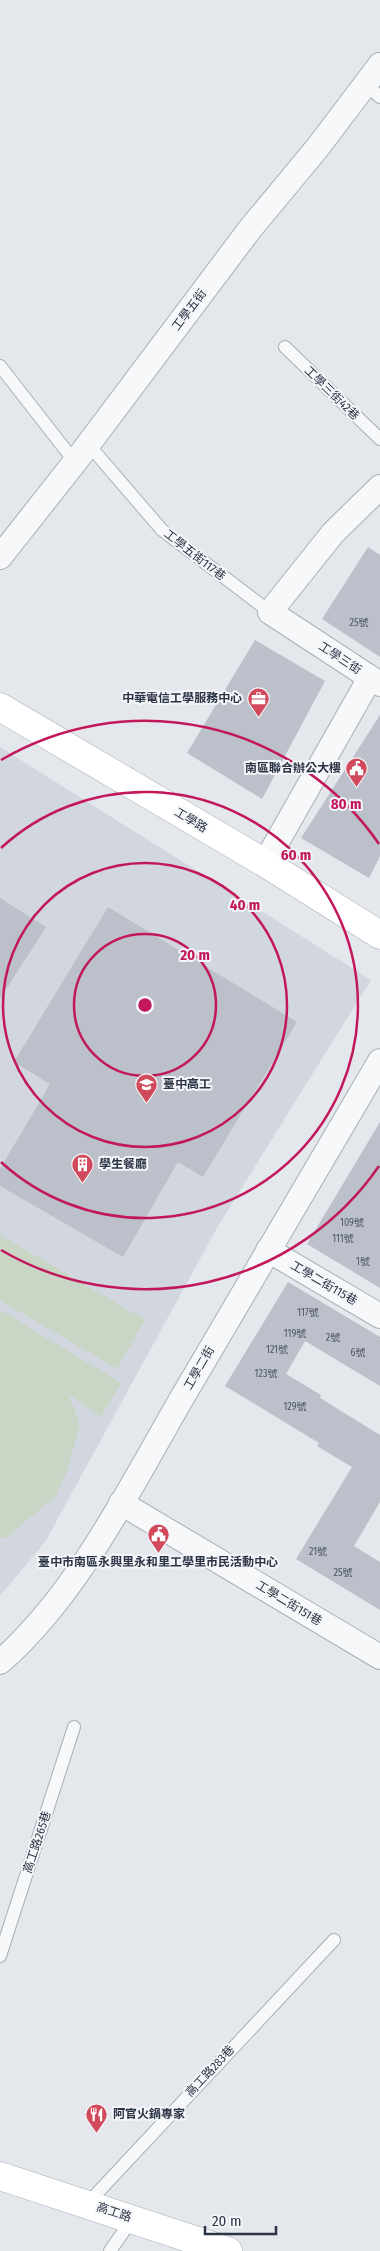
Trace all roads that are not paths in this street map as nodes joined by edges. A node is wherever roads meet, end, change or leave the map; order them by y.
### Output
1 (380, 65) edge
2 (373, 90) edge
3 (284, 347) dead end
4 (0, 366) edge
5 (380, 439) edge
6 (82, 453) junction
7 (380, 487) edge
8 (0, 557) edge
9 (270, 612) junction
10 (375, 681) edge
11 (0, 707) edge
12 (265, 864) junction
13 (380, 935) edge
14 (380, 1061) edge
15 (268, 1250) junction
16 (380, 1316) edge
17 (120, 1504) junction
18 (380, 1657) edge
19 (0, 1662) edge
20 (74, 1727) dead end
21 (334, 1940) dead end
22 (0, 1956) edge
23 (0, 2176) edge
24 (87, 2204) junction
25 (133, 2218) junction
26 (110, 2251) edge
27 (228, 2251) edge

1 - 2 street, 工學五街
2 - 6 street, 工學五街
3 - 5 lane, 工學三街42巷
4 - 6 lane, 工學五街117巷
6 - 8 street, 工學五街
6 - 9 lane, 工學五街117巷
7 - 9 street
9 - 10 street, 工學三街
10 - 12 street, 工學三街
11 - 12 street, 工學路
12 - 13 street, 工學路
14 - 15 street, 工學二街
15 - 16 street, 工學二街115巷
15 - 17 street, 工學二街
17 - 18 street, 工學二街151巷
17 - 19 street, 工學二街
20 - 22 lane, 高工路265巷
21 - 24 lane, 高工路283巷
23 - 24 street, 高工路
24 - 25 street, 高工路
25 - 26 lane
25 - 27 street, 高工路

